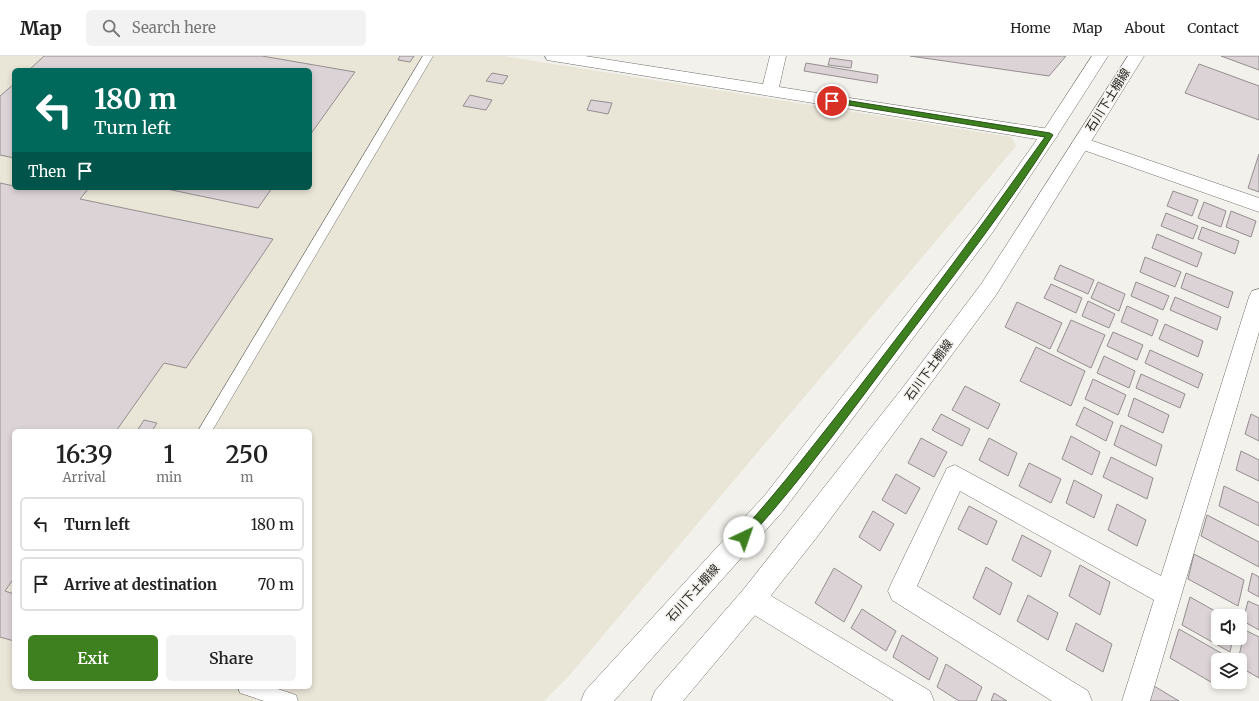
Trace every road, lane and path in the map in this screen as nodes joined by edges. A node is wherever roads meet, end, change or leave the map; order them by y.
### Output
1 (428, 56) edge
2 (552, 56) edge
3 (778, 56) edge
4 (1100, 56) edge
5 (1136, 56) edge
6 (770, 91) junction
7 (1050, 135) junction
8 (1081, 143) junction
9 (1259, 205) edge
10 (1259, 298) edge
11 (206, 429) edge
12 (1169, 594) junction
13 (752, 599) junction
14 (252, 689) edge
15 (290, 701) edge
16 (595, 701) edge
17 (665, 701) edge
18 (920, 701) edge
19 (1078, 701) edge
20 (1136, 701) edge

1 - 11 lane
2 - 6 street
3 - 6 street
4 - 7 street, 石川下土棚線
5 - 8 street, 石川下土棚線
6 - 7 street
7 - 16 street, 石川下土棚線
8 - 9 street
8 - 13 street, 石川下土棚線
10 - 12 street
12 - 19 street
12 - 20 street
13 - 17 street, 石川下土棚線
13 - 18 street
14 - 15 lane

